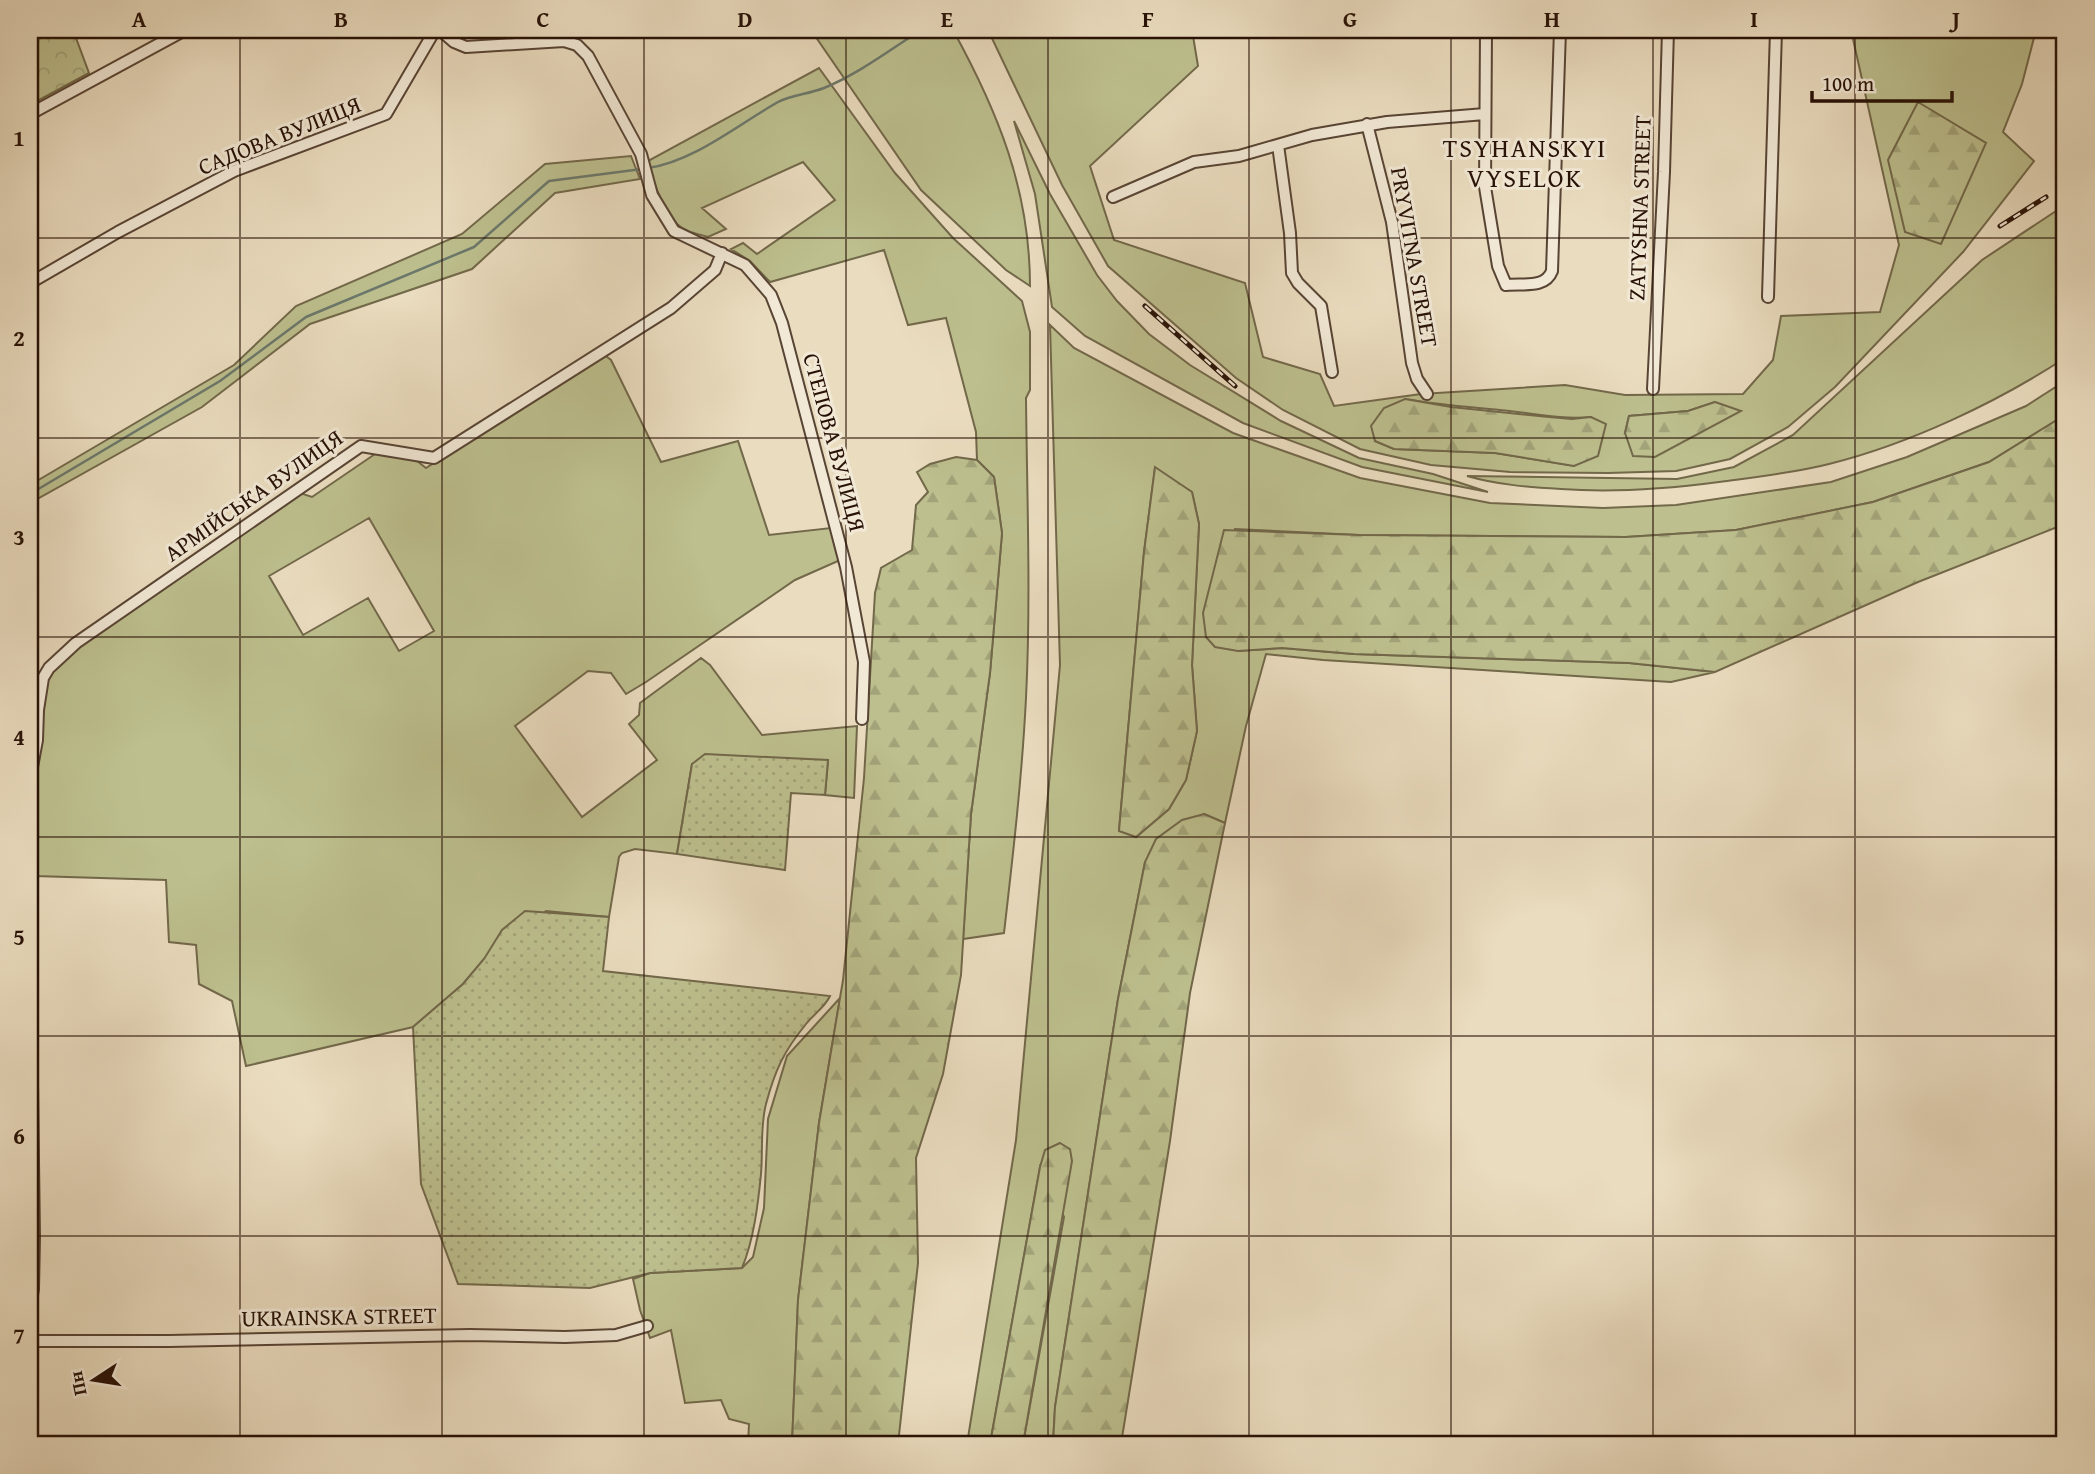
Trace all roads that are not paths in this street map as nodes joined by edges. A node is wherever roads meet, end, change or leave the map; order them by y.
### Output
1 (186, 30) edge
2 (437, 30) edge
3 (1486, 30) edge
4 (1560, 30) edge
5 (1668, 30) edge
6 (1776, 30) edge
7 (30, 114) edge
8 (1485, 114) junction
9 (1367, 124) junction
10 (1278, 145) junction
11 (1113, 197) dead end
12 (722, 253) junction
13 (30, 283) edge
14 (1768, 297) dead end
15 (1332, 372) dead end
16 (1653, 389) dead end
17 (1427, 394) dead end
18 (862, 719) dead end
19 (30, 778) edge
20 (30, 931) edge
21 (30, 1307) edge
22 (647, 1326) dead end
23 (30, 1341) edge

1 - 7 street
2 - 12 street, СТЕПОВА ВУЛИЦЯ
2 - 13 street, САДОВА ВУЛИЦЯ
3 - 8 street
4 - 8 street
5 - 16 street, ZATYSHNA STREET
6 - 14 street
8 - 9 street
9 - 10 street
9 - 17 street, PRYVITNA STREET
10 - 11 street
10 - 15 street
12 - 18 street, СТЕПОВА ВУЛИЦЯ
12 - 19 street, АРМІЙСЬКА ВУЛИЦЯ
20 - 21 street
22 - 23 street, UKRAINSKA STREET

